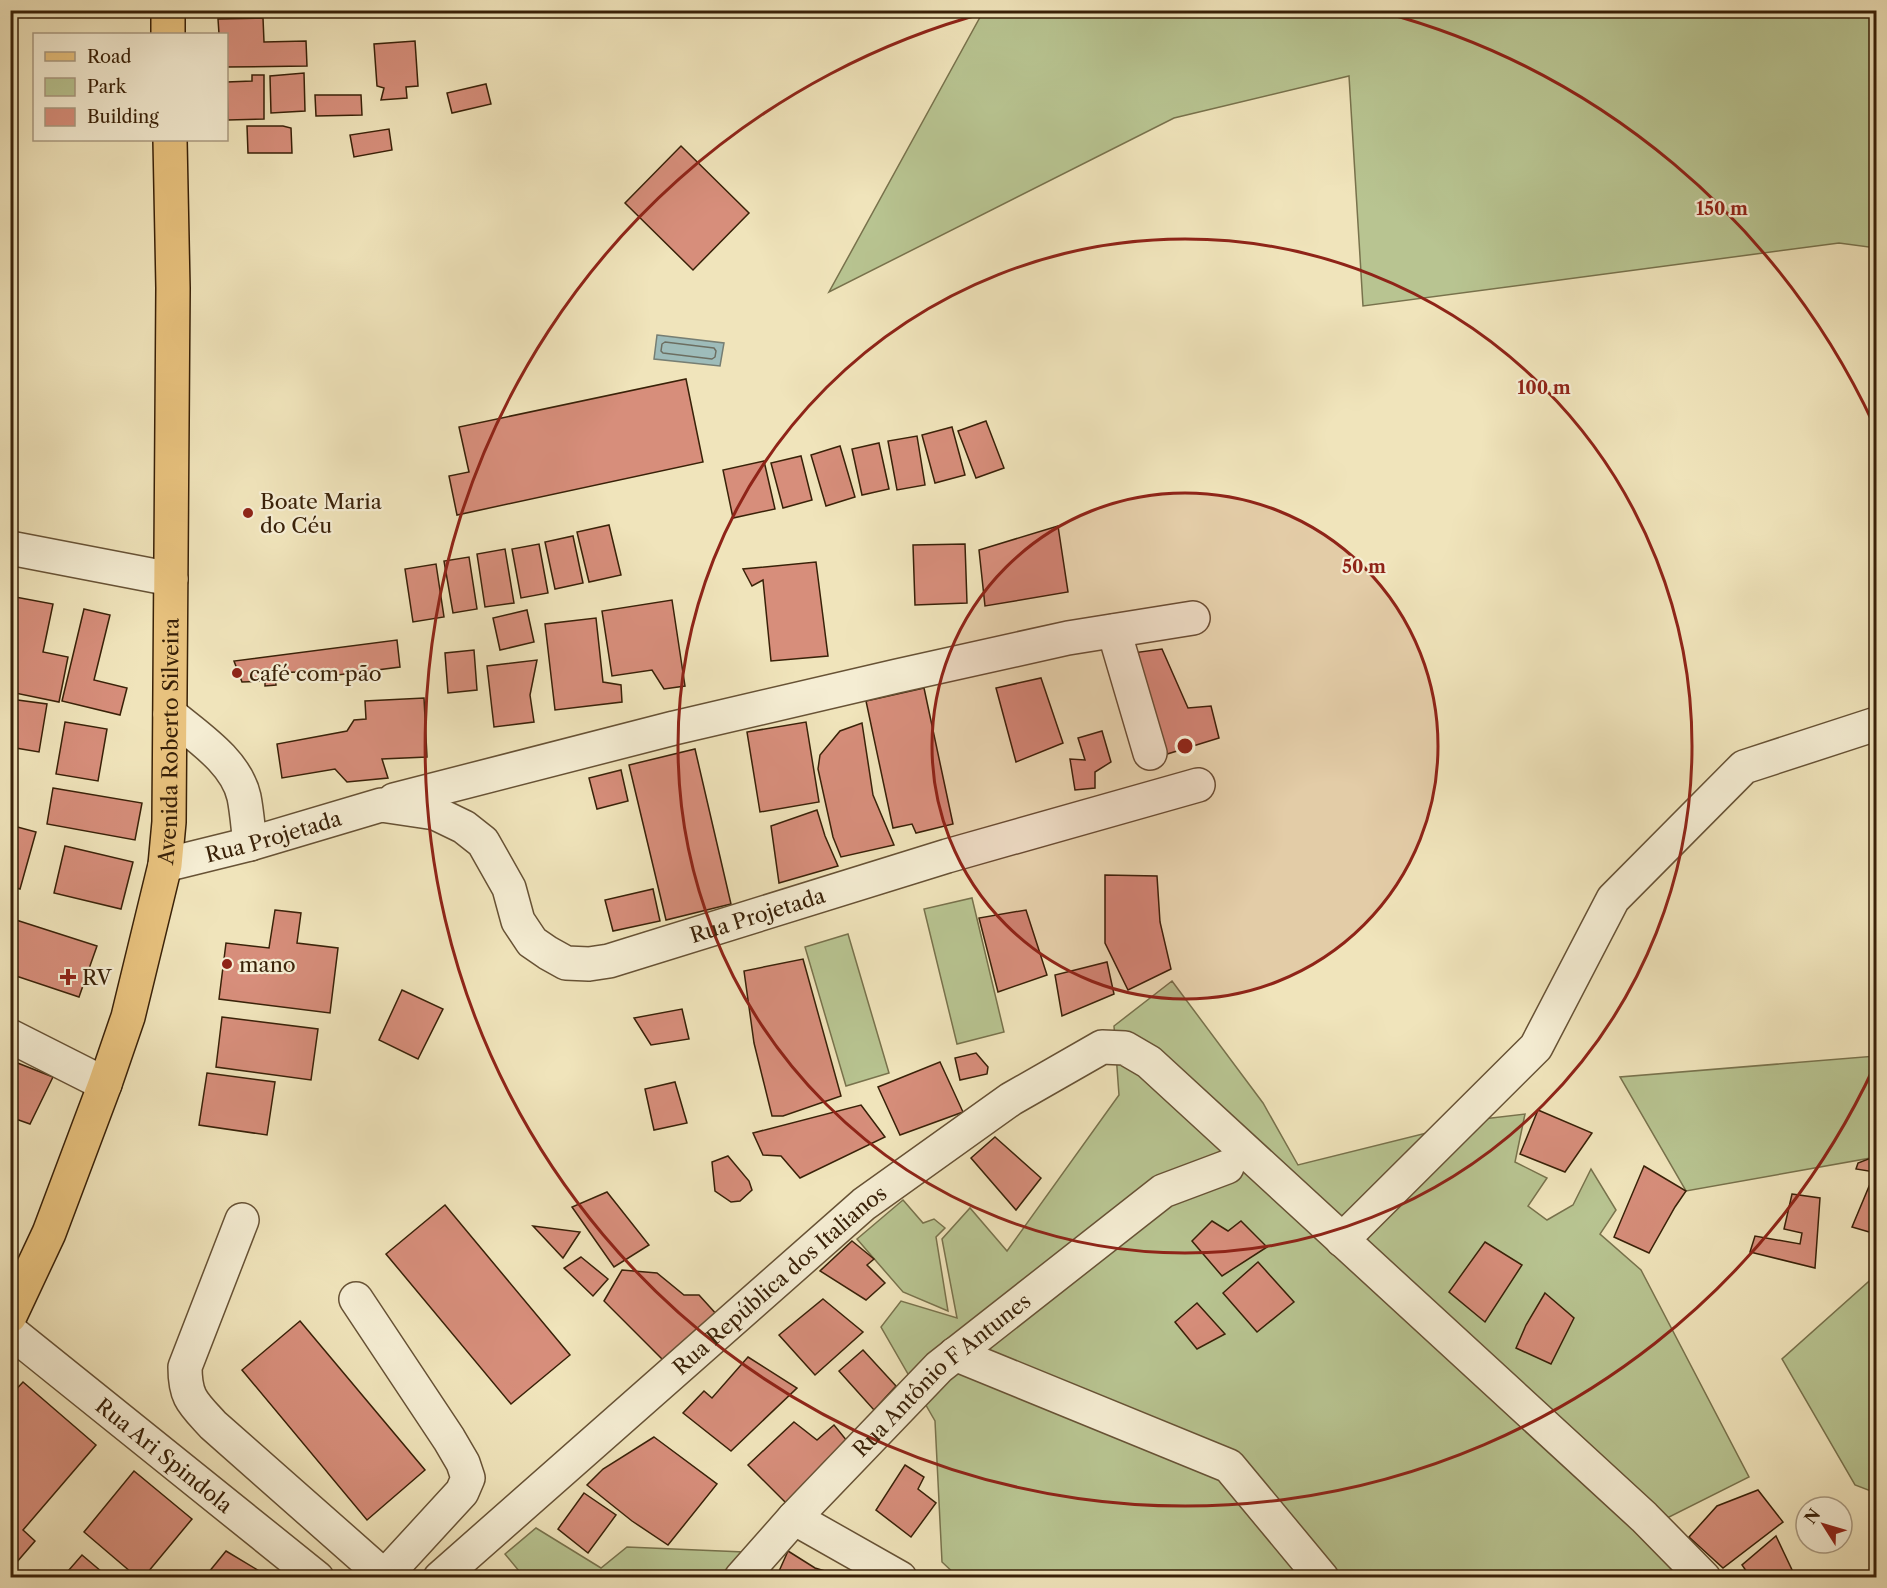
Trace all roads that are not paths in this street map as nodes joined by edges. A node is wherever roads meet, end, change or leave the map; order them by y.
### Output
1 (168, 10) edge
2 (168, 33) edge
3 (170, 141) edge
4 (10, 548) edge
5 (171, 579) junction
6 (1193, 618) dead end
7 (1114, 631) junction
8 (170, 714) junction
9 (1876, 724) edge
10 (1150, 753) dead end
11 (1198, 784) dead end
12 (381, 805) junction
13 (250, 844) junction
14 (165, 866) junction
15 (10, 1036) edge
16 (105, 1084) junction
17 (1227, 1167) dead end
18 (242, 1220) dead end
19 (1342, 1240) junction
20 (356, 1299) dead end
21 (10, 1316) edge
22 (10, 1331) edge
23 (955, 1354) junction
24 (794, 1518) junction
25 (384, 1577) edge
26 (317, 1578) edge
27 (440, 1578) edge
28 (741, 1578) edge
29 (900, 1578) edge
30 (1322, 1578) edge
31 (1704, 1578) edge

1 - 2 main road
3 - 5 main road, Avenida Roberto Silveira
4 - 5 street
5 - 8 main road, Avenida Roberto Silveira
6 - 7 street, Rua Projetada
7 - 10 street
7 - 12 street, Rua Projetada
8 - 13 street
8 - 14 main road, Avenida Roberto Silveira
9 - 19 street
11 - 12 street, Rua Projetada
12 - 13 street, Rua Projetada
13 - 14 street, Rua Projetada
14 - 16 main road, Avenida Roberto Silveira
15 - 16 street
16 - 21 main road, Avenida Roberto Silveira
17 - 23 street, Rua Antônio F Antunes
18 - 25 street
19 - 27 street, Rua República dos Italianos
19 - 31 street, Rua República dos Italianos
20 - 25 street
22 - 26 street, Rua Ari Spindola
23 - 24 street, Rua Antônio F Antunes
23 - 30 street
24 - 28 street, Rua Antônio F Antunes
24 - 29 street

